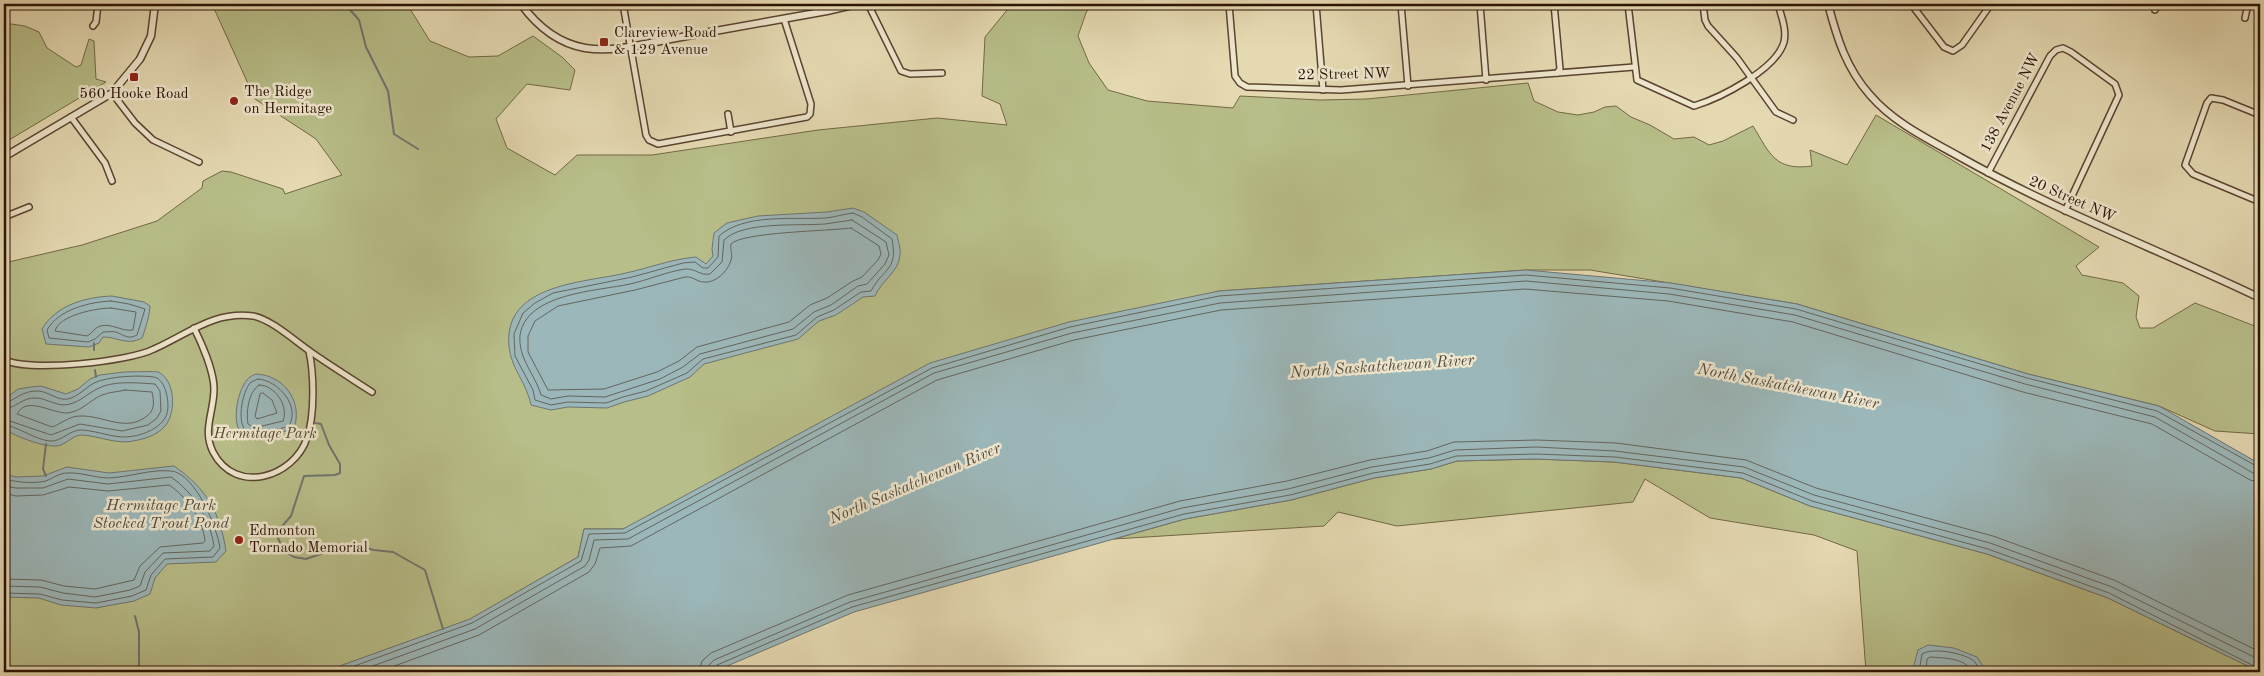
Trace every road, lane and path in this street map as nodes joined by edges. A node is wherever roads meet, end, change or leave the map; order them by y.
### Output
1 (98, 4) edge
2 (155, 4) edge
3 (521, 4) edge
4 (623, 4) edge
5 (857, 4) edge
6 (868, 4) edge
7 (1229, 4) edge
8 (1316, 4) edge
9 (1401, 4) edge
10 (1480, 4) edge
11 (1554, 4) edge
12 (1628, 4) edge
13 (1703, 4) edge
14 (1778, 4) edge
15 (1828, 4) edge
16 (1911, 4) edge
17 (1991, 4) edge
18 (2157, 4) edge
19 (2248, 4) edge
20 (2155, 10) dead end
21 (2245, 18) dead end
22 (784, 19) junction
23 (92, 26) dead end
24 (630, 46) junction
25 (1634, 66) junction
26 (942, 73) dead end
27 (1557, 73) junction
28 (1751, 78) junction
29 (1486, 80) junction
30 (1408, 86) junction
31 (1323, 90) junction
32 (112, 93) junction
33 (728, 114) dead end
34 (2260, 114) edge
35 (71, 117) junction
36 (1793, 120) dead end
37 (731, 132) junction
38 (4, 157) edge
39 (199, 162) dead end
40 (1988, 172) junction
41 (112, 181) dead end
42 (2260, 202) edge
43 (29, 207) dead end
44 (2065, 211) junction
45 (4, 217) edge
46 (2260, 298) edge
47 (194, 328) junction
48 (309, 351) junction
49 (4, 360) edge
50 (372, 392) dead end

1 - 23 street
2 - 32 street
3 - 24 street
4 - 24 street
5 - 22 street
6 - 26 street
7 - 31 street, 22 Street NW
8 - 31 street
9 - 30 street
10 - 29 street
11 - 27 street
12 - 25 street
13 - 28 street
14 - 28 street
15 - 40 street, 20 Street NW
16 - 17 street
18 - 20 street
19 - 21 street
22 - 24 street
22 - 37 street
24 - 37 street
25 - 27 street, 22 Street NW
25 - 28 street
27 - 29 street, 22 Street NW
28 - 36 street
29 - 30 street, 22 Street NW
30 - 31 street, 22 Street NW
32 - 35 street
32 - 39 street
33 - 37 street
34 - 42 street
35 - 38 street
35 - 41 street
40 - 44 street, 20 Street NW
40 - 44 street, 138 Avenue NW
43 - 45 street
44 - 46 street, 20 Street NW
47 - 48 street
47 - 48 street
47 - 49 street
48 - 50 street

